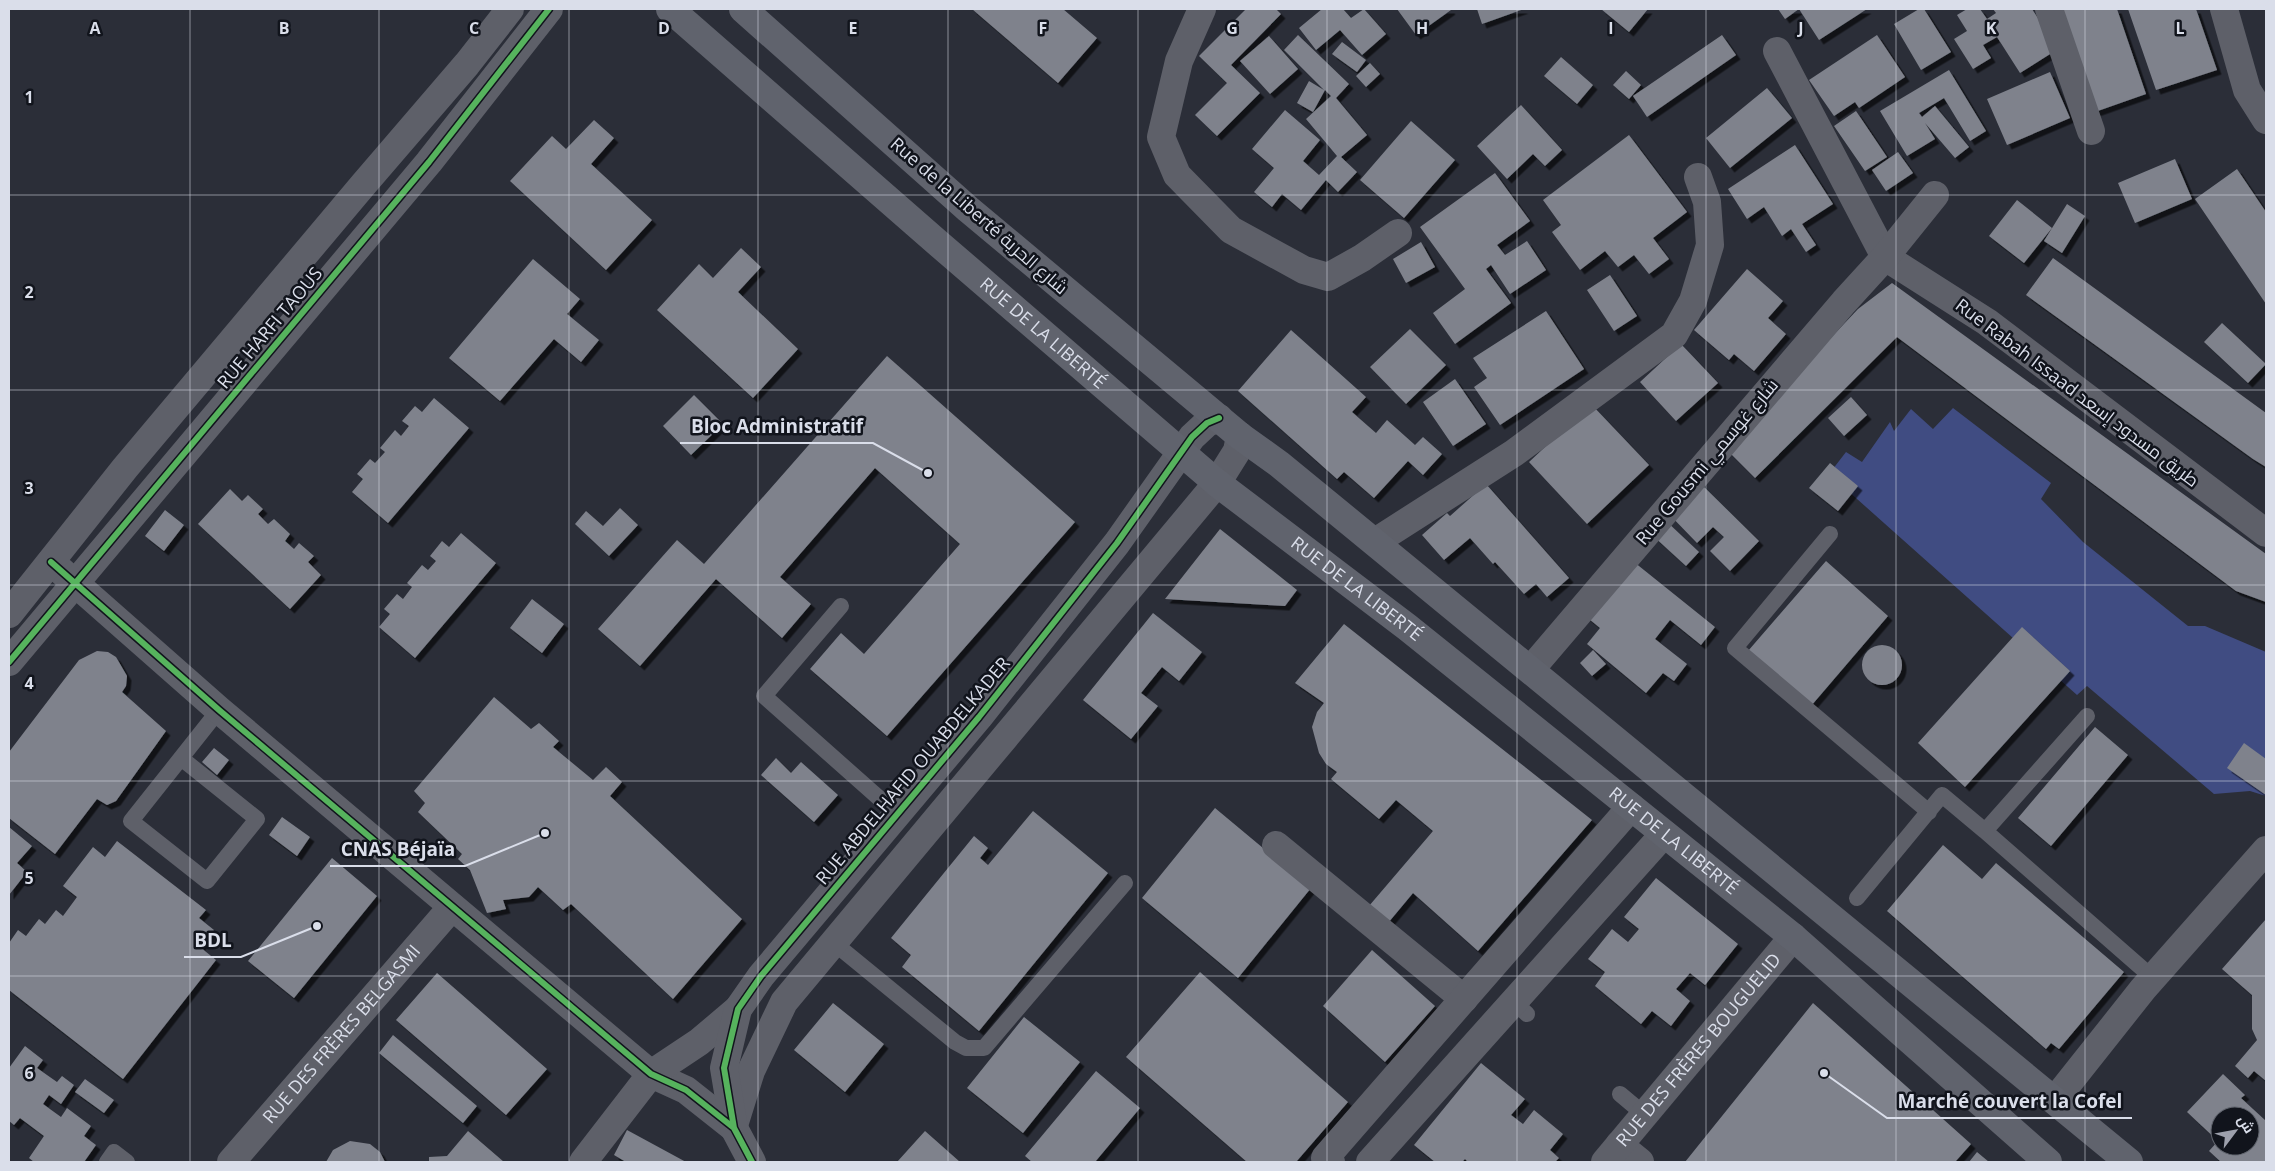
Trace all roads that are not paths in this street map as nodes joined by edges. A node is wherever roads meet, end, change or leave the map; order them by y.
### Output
1 (510, 9) edge
2 (549, 9) edge
3 (670, 9) edge
4 (743, 9) edge
5 (1202, 9) edge
6 (2049, 9) edge
7 (2224, 9) edge
8 (1777, 51) dead end
9 (2266, 120) edge
10 (2091, 131) dead end
11 (1698, 178) dead end
12 (1935, 195) dead end
13 (1398, 232) dead end
14 (1885, 257) junction
15 (1219, 418) junction
16 (1240, 436) junction
17 (1181, 453) junction
18 (1217, 483) junction
19 (2266, 533) edge
20 (1830, 534) dead end
21 (1374, 542) junction
22 (51, 562) junction
23 (75, 585) junction
24 (841, 606) dead end
25 (9, 614) edge
26 (9, 662) edge
27 (1531, 669) junction
28 (219, 710) junction
29 (2087, 716) dead end
30 (181, 758) junction
31 (1631, 807) junction
32 (1929, 812) junction
33 (898, 814) junction
34 (1985, 831) junction
35 (1664, 834) junction
36 (1276, 845) dead end
37 (2266, 850) edge
38 (1126, 883) dead end
39 (1857, 898) dead end
40 (452, 907) junction
41 (1793, 937) junction
42 (834, 943) junction
43 (2153, 978) junction
44 (1464, 999) junction
45 (738, 1010) junction
46 (652, 1074) junction
47 (1620, 1094) dead end
48 (2055, 1100) junction
49 (1645, 1115) junction
50 (734, 1128) junction
51 (1621, 1157) edge
52 (1328, 1160) edge
53 (107, 1162) edge
54 (128, 1162) edge
55 (231, 1162) edge
56 (583, 1162) edge
57 (752, 1162) edge
58 (1370, 1162) edge
59 (2048, 1162) edge
60 (2129, 1162) edge

1 - 22 street, RUE HARFI TAOUS
2 - 23 street, RUE HARFI TAOUS
3 - 17 main road, RUE DE LA LIBERTÉ
4 - 15 main road, Rue de la Liberté شارع الحرية
5 - 13 street
6 - 10 street
7 - 9 street
8 - 14 street
11 - 21 street
12 - 14 street, Rue Gousmi شارع غوسمي
14 - 19 street, Rue Rabah Issaad طريق مسدود إسعد
14 - 27 street, Rue Gousmi شارع غوسمي
15 - 16 main road
15 - 17 street, RUE ABDELHAFID OUABDELKADER
16 - 18 street
16 - 21 main road
17 - 18 main road, RUE DE LA LIBERTÉ
17 - 33 street, RUE ABDELHAFID OUABDELKADER
18 - 31 main road, RUE DE LA LIBERTÉ
18 - 42 street
20 - 32 lane
21 - 27 main road
22 - 23 street
22 - 25 street, RUE HARFI TAOUS
23 - 26 street, RUE HARFI TAOUS
23 - 28 street
24 - 33 lane
27 - 48 main road
28 - 30 lane
28 - 40 street
29 - 34 lane
30 - 30 lane
31 - 35 main road, RUE DE LA LIBERTÉ
31 - 44 street
32 - 34 lane
32 - 39 lane
33 - 45 street, RUE ABDELHAFID OUABDELKADER
34 - 43 lane
35 - 41 main road, RUE DE LA LIBERTÉ
35 - 58 street
36 - 44 street
37 - 43 street
38 - 42 lane
40 - 46 street
40 - 55 street, RUE DES FRÈRES BELGASMI
41 - 49 street, RUE DES FRÈRES BOUGUELID
41 - 59 main road, RUE DE LA LIBERTÉ
42 - 50 street
43 - 48 street
44 - 52 street
45 - 46 street, RUE ABDELHAFID OUABDELKADER
45 - 50 street, RUE ABDELHAFID OUABDELKADER
46 - 50 street, RUE ABDELHAFID OUABDELKADER
46 - 56 street
47 - 49 lane
48 - 60 main road
49 - 51 street, RUE DES FRÈRES BOUGUELID
50 - 57 street, RUE ABDELHAFID OUABDELKADER
53 - 54 lane

